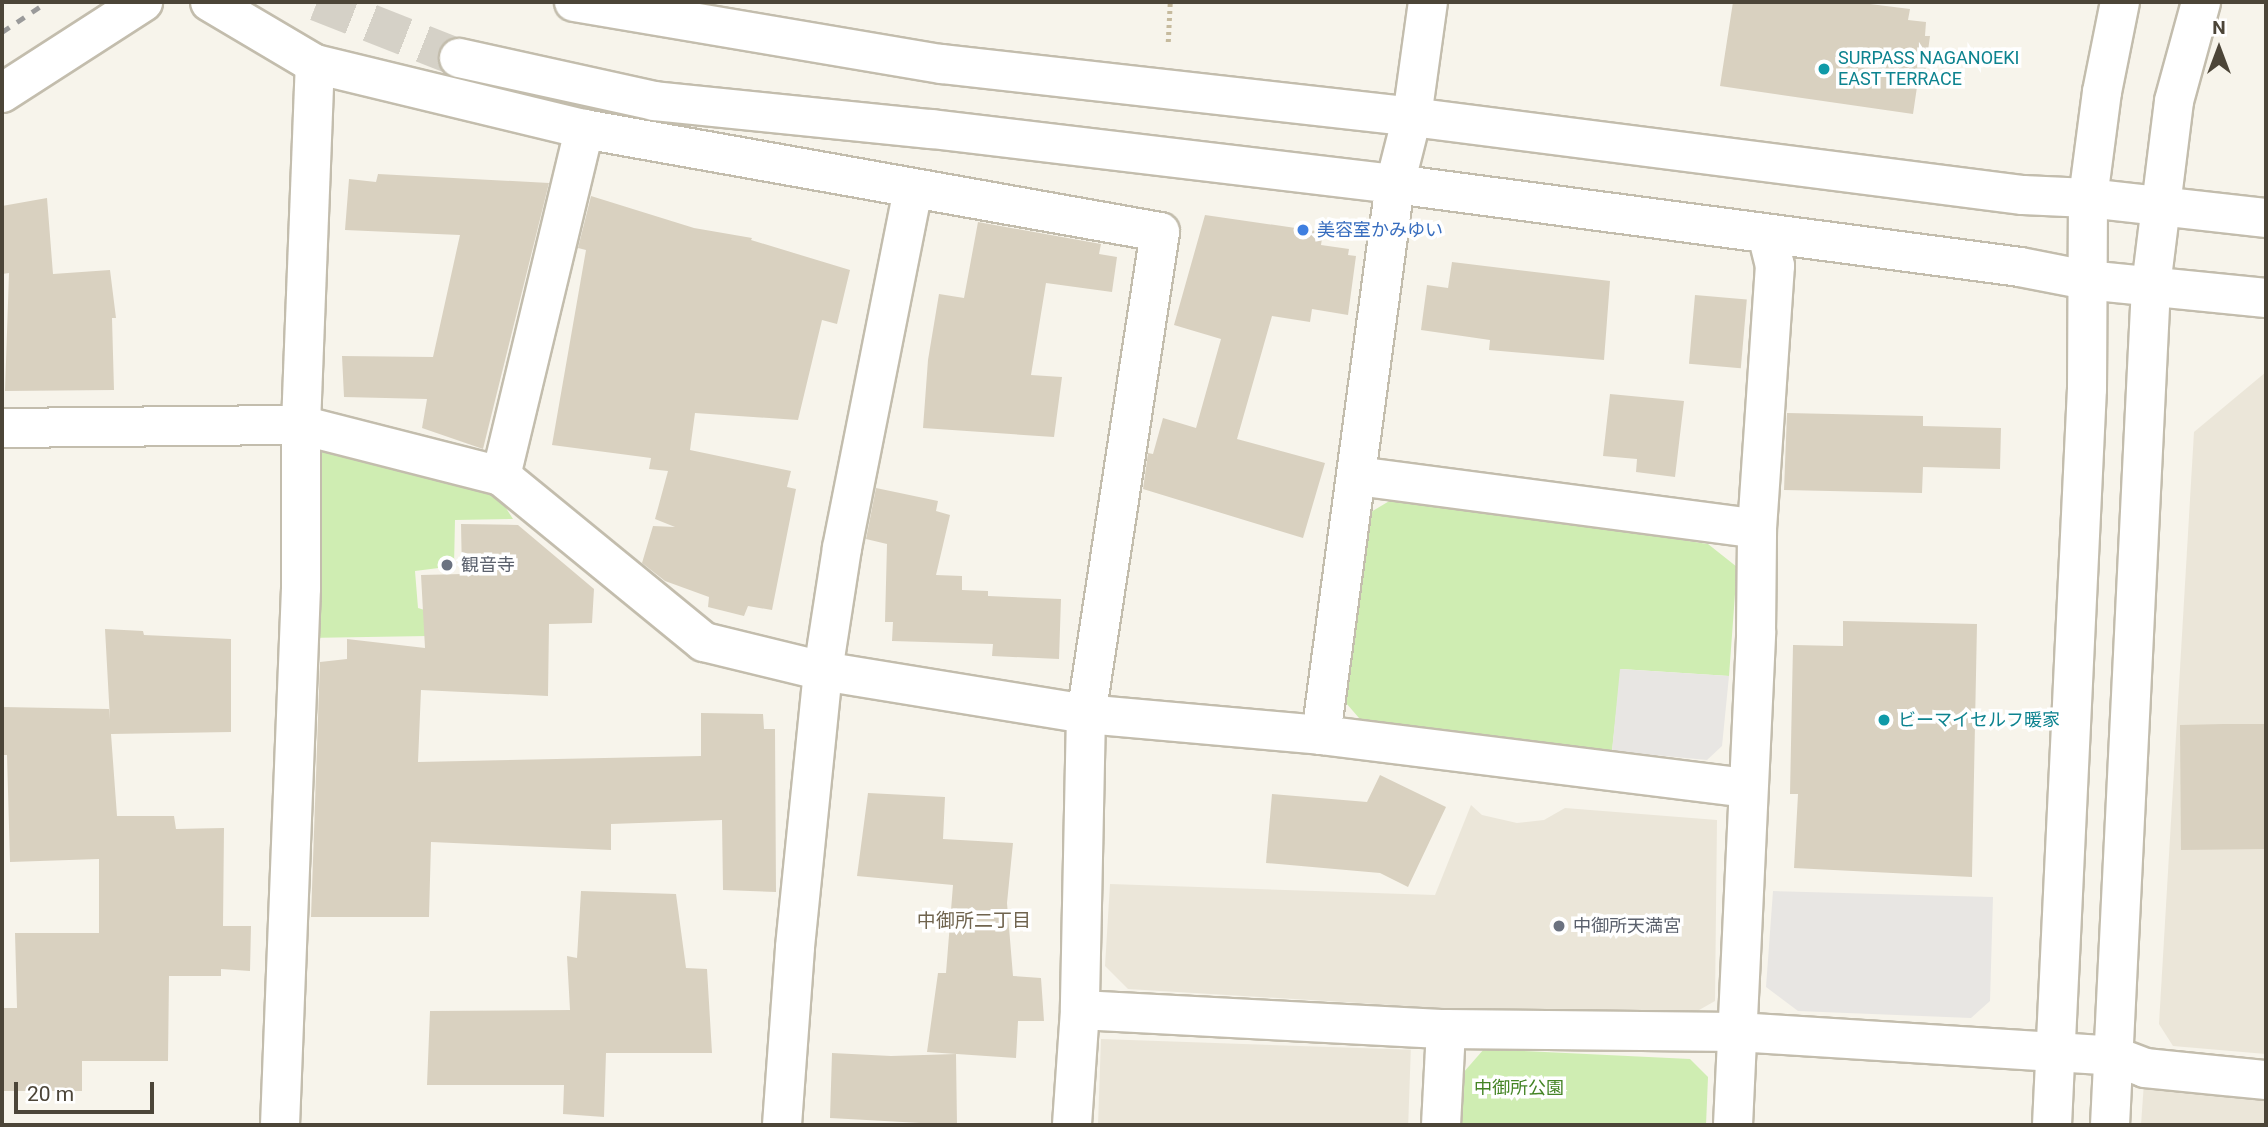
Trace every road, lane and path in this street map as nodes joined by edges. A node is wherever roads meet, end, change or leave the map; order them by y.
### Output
1 (142, 2) edge
2 (210, 2) edge
3 (574, 2) edge
4 (1170, 2) edge
5 (1428, 2) edge
6 (2120, 2) edge
7 (2201, 2) edge
8 (1168, 42) dead end
9 (459, 58) tunnel mouth
10 (315, 64) junction
11 (2, 93) edge
12 (1412, 117) junction
13 (584, 129) junction
14 (1395, 184) junction
15 (914, 189) junction
16 (2088, 198) junction
17 (2159, 206) junction
18 (2266, 218) edge
19 (1767, 235) junction
20 (2086, 281) junction
21 (2151, 286) junction
22 (2266, 298) edge
23 (301, 425) junction
24 (2, 428) edge
25 (501, 476) junction
26 (1357, 476) junction
27 (1757, 529) junction
28 (823, 671) junction
29 (1086, 714) junction
30 (1321, 735) junction
31 (1748, 788) junction
32 (1080, 1010) junction
33 (1446, 1029) junction
34 (1737, 1032) junction
35 (2056, 1052) junction
36 (2115, 1056) junction
37 (2266, 1080) edge
38 (280, 1125) edge
39 (782, 1125) edge
40 (1072, 1125) edge
41 (1441, 1125) edge
42 (1733, 1125) edge
43 (2052, 1125) edge
44 (2110, 1125) edge

1 - 11 street
2 - 10 street
3 - 12 street
4 - 8 path
5 - 12 street
6 - 16 street
7 - 17 street
9 - 14 street
10 - 13 street
10 - 23 street
12 - 14 street
12 - 16 street
13 - 15 street
13 - 25 street
14 - 19 street
14 - 26 street
15 - 28 street
15 - 29 street
16 - 17 street
16 - 20 street
17 - 18 street
17 - 21 street
19 - 20 street
19 - 27 street
20 - 21 street
20 - 35 street
21 - 22 street
21 - 36 street
23 - 24 street
23 - 25 street
23 - 38 street
25 - 28 street
26 - 27 street
26 - 30 street
27 - 31 street
28 - 29 street
28 - 39 street
29 - 30 street
29 - 32 street
30 - 31 street
31 - 34 street
32 - 33 street
32 - 40 street
33 - 34 street
33 - 41 street
34 - 35 street
34 - 42 street
35 - 36 street
35 - 43 street
36 - 37 street
36 - 44 street

